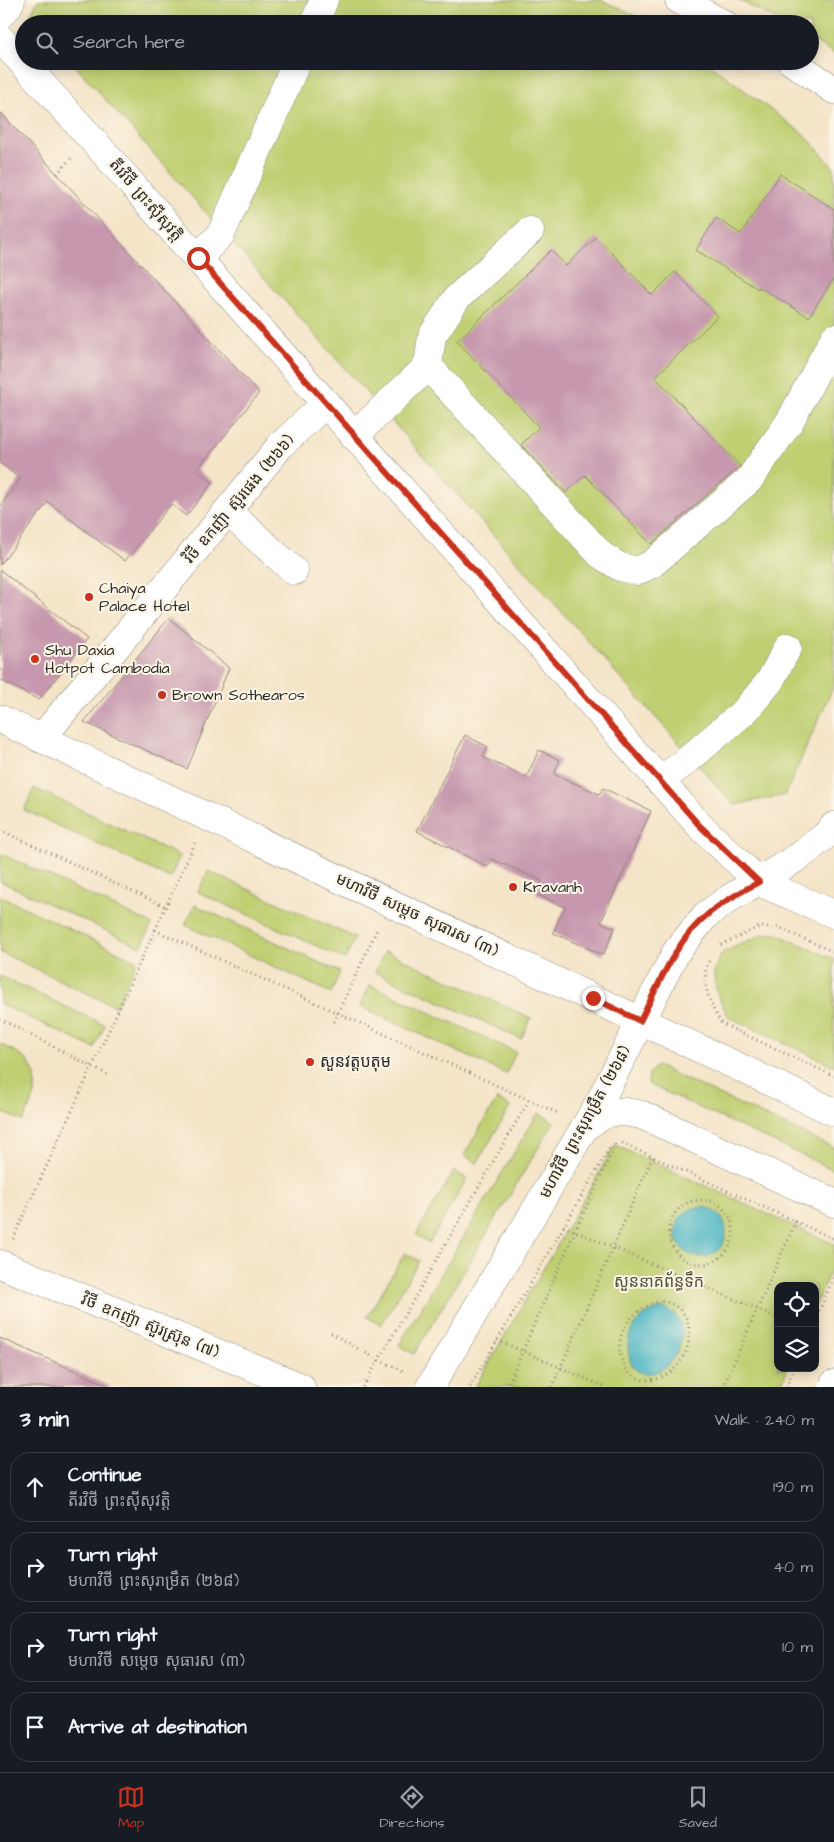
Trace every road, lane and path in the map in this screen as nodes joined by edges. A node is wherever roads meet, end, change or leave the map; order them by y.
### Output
1 (11, 0) edge
2 (324, 0) edge
3 (679, 0) edge
4 (0, 14) edge
5 (318, 15) edge
6 (707, 15) edge
7 (0, 38) edge
8 (15, 54) edge
9 (29, 70) edge
10 (293, 70) edge
11 (804, 70) edge
12 (834, 90) edge
13 (530, 231) dead end
14 (198, 258) junction
15 (834, 338) edge
16 (428, 366) junction
17 (326, 403) junction
18 (354, 436) junction
19 (227, 511) junction
20 (294, 571) dead end
21 (788, 647) dead end
22 (0, 719) edge
23 (41, 739) junction
24 (659, 781) junction
25 (207, 817) junction
26 (834, 826) edge
27 (0, 830) edge
28 (759, 882) junction
29 (389, 902) junction
30 (166, 907) junction
31 (834, 914) edge
32 (156, 930) junction
33 (715, 947) dead end
34 (834, 952) edge
35 (712, 955) dead end
36 (338, 1013) junction
37 (0, 1019) edge
38 (640, 1021) junction
39 (334, 1022) dead end
40 (92, 1066) junction
41 (110, 1076) dead end
42 (834, 1076) edge
43 (529, 1100) junction
44 (834, 1112) edge
45 (586, 1126) junction
46 (614, 1139) junction
47 (653, 1156) junction
48 (834, 1203) edge
49 (796, 1221) junction
50 (563, 1226) junction
51 (575, 1231) junction
52 (834, 1239) edge
53 (613, 1248) junction
54 (689, 1262) joint
55 (1, 1264) edge
56 (834, 1277) edge
57 (756, 1309) junction
58 (819, 1311) edge
59 (774, 1316) edge
60 (331, 1333) dead end
61 (497, 1340) junction
62 (522, 1351) junction
63 (378, 1360) junction
64 (560, 1368) junction
65 (792, 1372) edge
66 (644, 1380) joint
67 (431, 1385) edge
68 (301, 1387) edge
69 (363, 1387) edge
70 (470, 1387) edge
71 (507, 1387) edge
72 (552, 1387) edge
73 (605, 1387) edge
74 (723, 1387) edge
75 (786, 1387) edge

1 - 4 street
2 - 5 street
3 - 6 street
7 - 8 street, តីរវិថី ព្រះស៊ីសុវត្តិ
9 - 14 street, តីរវិថី ព្រះស៊ីសុវត្តិ
10 - 14 street
11 - 12 street
13 - 16 street
14 - 17 street, តីរវិថី ព្រះស៊ីសុវត្តិ
15 - 16 street
16 - 18 street
17 - 18 street, តីរវិថី ព្រះស៊ីសុវត្តិ
17 - 19 street, វិថី ឧកញ៉ា ស៊ួរផេង (២៦៦)
18 - 24 street, តីរវិថី ព្រះស៊ីសុវត្តិ
19 - 20 street
19 - 23 street, វិថី ឧកញ៉ា ស៊ួរផេង (២៦៦)
21 - 24 street
22 - 23 street, មហាវិថី សម្តេច សុធារស (៣)
23 - 25 street, មហាវិថី សម្តេច សុធារស (៣)
24 - 28 street, តីរវិថី ព្រះស៊ីសុវត្តិ
25 - 29 street, មហាវិថី សម្តេច សុធារស (៣)
25 - 30 path
26 - 28 street, មហាវិថី ព្រះសុរាម្រឹត (២៦៨)
27 - 30 path
28 - 31 street, តីរវិថី ព្រះស៊ីសុវត្តិ
28 - 38 street, មហាវិថី ព្រះសុរាម្រឹត (២៦៨)
29 - 36 path
29 - 38 street, មហាវិថី សម្តេច សុធារស (៣)
30 - 32 path
32 - 36 path
32 - 40 path
33 - 34 path
35 - 42 path
36 - 39 path
36 - 43 path
37 - 40 path
38 - 44 street, មហាវិថី សម្តេច សុធារស (៣)
38 - 45 street, មហាវិថី ព្រះសុរាម្រឹត (២៦៨)
40 - 41 path
40 - 55 path
43 - 45 path
43 - 63 path
45 - 46 path
45 - 48 street
45 - 67 street, មហាវិថី ព្រះសុរាម្រឹត (២៦៨)
46 - 47 path
46 - 50 path
46 - 51 path
47 - 49 path
47 - 53 path
49 - 52 path
49 - 57 path
50 - 51 path
50 - 61 path
51 - 53 path
51 - 62 path
53 - 57 path
53 - 64 path
54 - 54 path
55 - 68 street, វិថី ឧកញ៉ា ស៊ួរស៊្រុន (៧)
56 - 58 path
57 - 59 path
57 - 74 path
60 - 63 path
61 - 62 path
61 - 70 path
62 - 64 path
62 - 71 path
63 - 67 path
63 - 69 path
64 - 72 path
64 - 73 path
65 - 75 path
66 - 66 path

